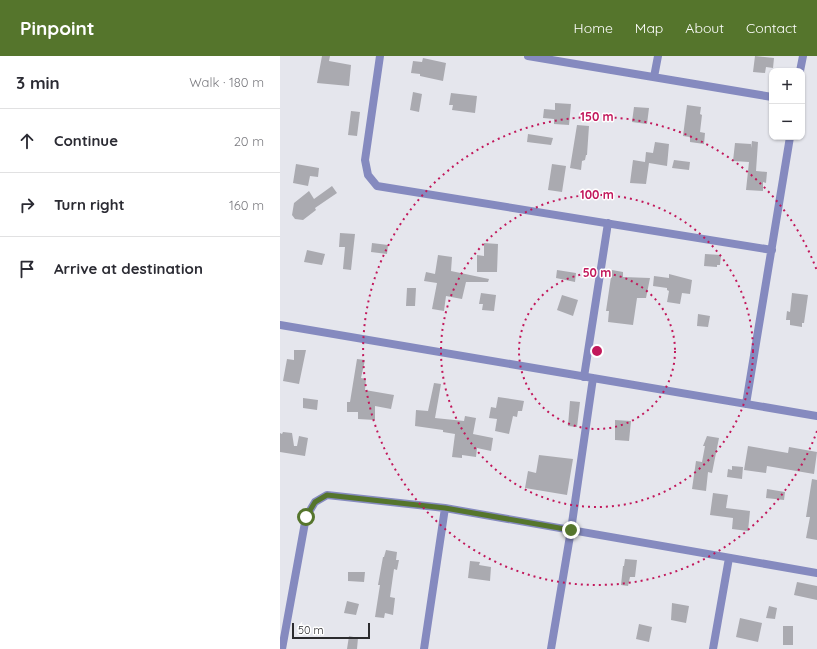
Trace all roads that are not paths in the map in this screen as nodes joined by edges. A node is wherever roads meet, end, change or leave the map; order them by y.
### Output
1 (380, 56) edge
2 (528, 56) edge
3 (658, 56) edge
4 (803, 56) edge
5 (801, 68) edge
6 (654, 77) junction
7 (769, 96) edge
8 (790, 140) edge
9 (608, 223) junction
10 (772, 250) junction
11 (280, 325) edge
12 (589, 377) junction
13 (746, 404) junction
14 (817, 416) edge
15 (445, 508) junction
16 (571, 530) junction
17 (729, 558) junction
18 (817, 573) edge
19 (282, 649) edge
20 (424, 649) edge
21 (551, 649) edge
22 (713, 649) edge

1 - 9 street
2 - 6 street
3 - 6 street
4 - 5 street
6 - 7 street
8 - 10 street
9 - 10 street
9 - 12 street
10 - 13 street
11 - 12 street
12 - 13 street
12 - 16 street
13 - 14 street
15 - 16 street
15 - 19 street
15 - 20 street
16 - 17 street
16 - 21 street
17 - 18 street
17 - 22 street

